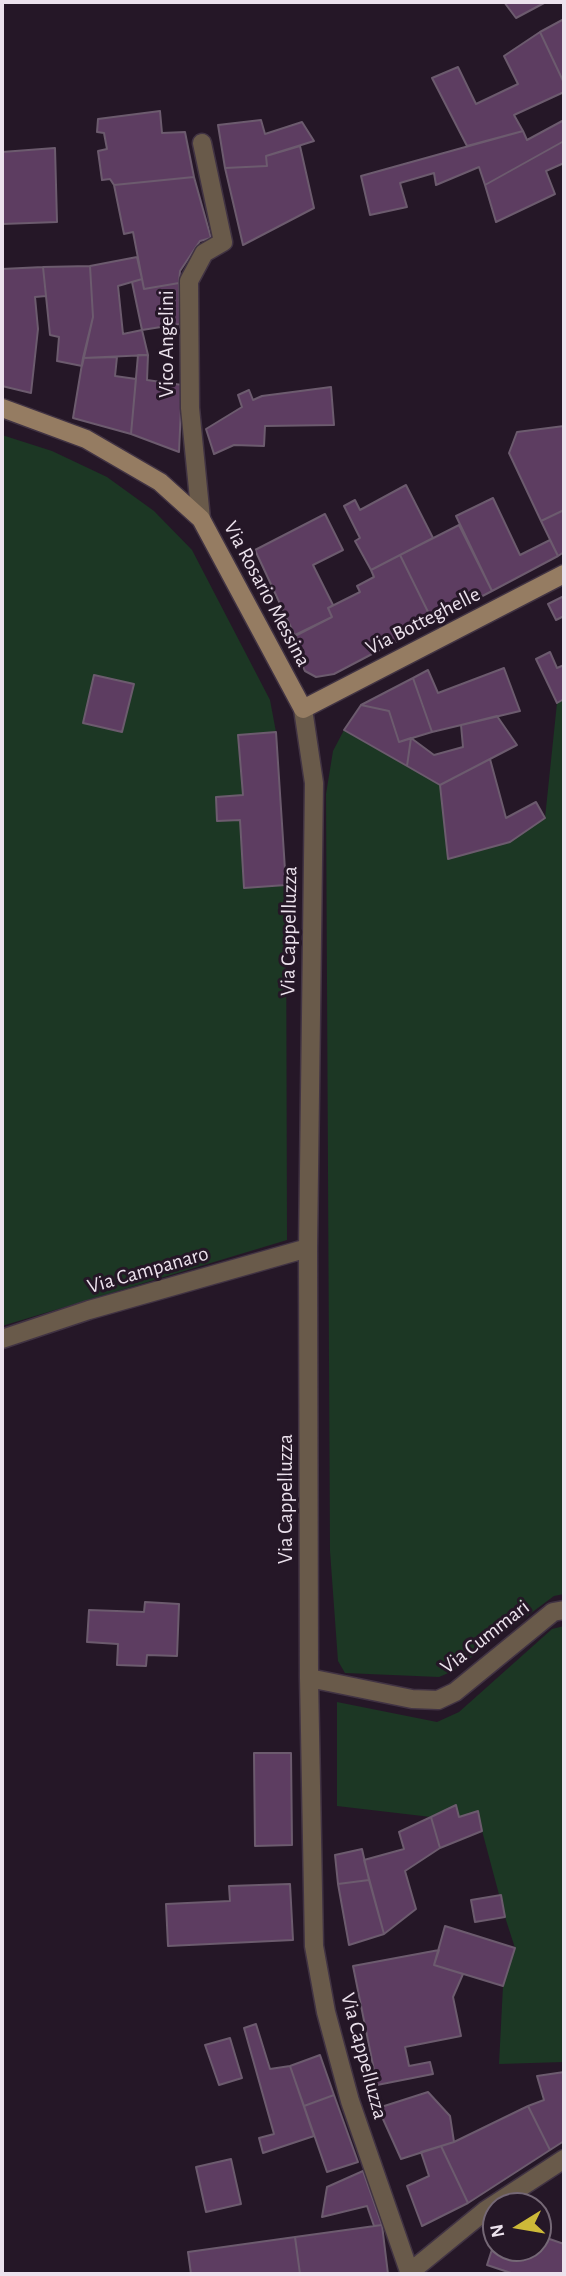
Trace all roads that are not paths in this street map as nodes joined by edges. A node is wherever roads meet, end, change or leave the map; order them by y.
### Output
1 (202, 143) dead end
2 (2, 408) edge
3 (201, 519) junction
4 (564, 574) edge
5 (303, 709) junction
6 (307, 1248) junction
7 (2, 1339) edge
8 (564, 1610) edge
9 (309, 1678) junction
10 (564, 2159) edge
11 (410, 2274) edge

1 - 3 street, Vico Angelini
2 - 3 street, Via Rosario Messina
3 - 5 street, Via Rosario Messina
4 - 5 street, Via Botteghelle
5 - 6 street, Via Cappelluzza
6 - 7 street, Via Campanaro
6 - 9 street, Via Cappelluzza
8 - 9 street, Via Cummari
9 - 11 street, Via Cappelluzza
10 - 11 street

